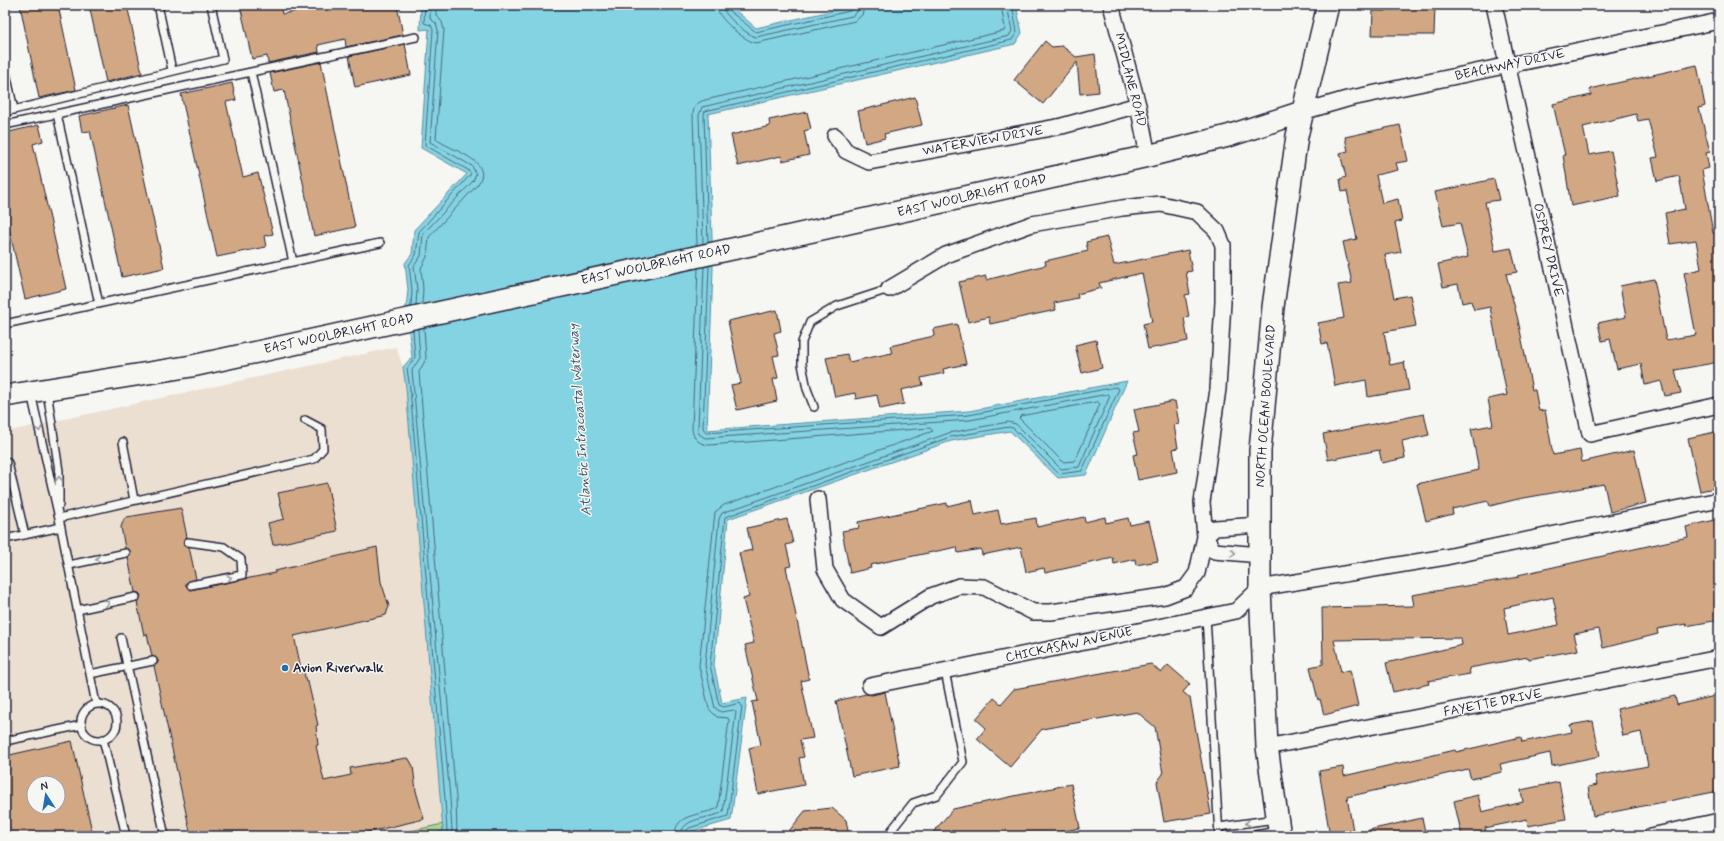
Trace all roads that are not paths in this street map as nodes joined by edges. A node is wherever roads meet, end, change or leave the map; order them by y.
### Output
1 (158, 5) edge
2 (211, 5) edge
3 (1111, 5) edge
4 (1328, 5) edge
5 (1494, 5) edge
6 (1718, 25) edge
7 (416, 37) dead end
8 (1507, 66) junction
9 (5, 68) edge
10 (172, 70) junction
11 (251, 72) junction
12 (1138, 105) junction
13 (14, 110) junction
14 (5, 112) edge
15 (1302, 112) junction
16 (57, 114) junction
17 (5, 125) edge
18 (835, 136) dead end
19 (1148, 156) junction
20 (380, 243) dead end
21 (293, 262) junction
22 (889, 289) joint
23 (99, 304) junction
24 (5, 324) edge
25 (38, 390) junction
26 (5, 396) edge
27 (1719, 405) edge
28 (814, 407) dead end
29 (305, 420) dead end
30 (123, 442) dead end
31 (5, 461) edge
32 (818, 499) dead end
33 (134, 500) junction
34 (1719, 500) edge
35 (59, 518) junction
36 (1260, 525) junction
37 (61, 527) junction
38 (25, 535) junction
39 (1205, 537) junction
40 (5, 539) edge
41 (188, 542) dead end
42 (126, 553) dead end
43 (1260, 555) junction
44 (69, 565) junction
45 (191, 585) dead end
46 (1260, 588) junction
47 (136, 597) dead end
48 (77, 610) junction
49 (1206, 617) junction
50 (121, 638) dead end
51 (1719, 658) edge
52 (153, 660) dead end
53 (128, 666) junction
54 (945, 671) junction
55 (90, 674) junction
56 (870, 686) dead end
57 (96, 704) junction
58 (82, 725) junction
59 (103, 739) junction
60 (5, 741) edge
61 (1267, 747) junction
62 (1719, 821) edge
63 (1219, 827) junction
64 (1279, 829) edge
65 (126, 836) edge
66 (165, 836) edge
67 (887, 836) edge
68 (1219, 836) edge
69 (1248, 836) edge
70 (1651, 836) edge

1 - 10 lane
2 - 10 lane
3 - 12 street, MIDLANE ROAD
4 - 15 main road, NORTH OCEAN BOULEVARD
5 - 8 street, OSPREY DRIVE
6 - 8 street, BEACHWAY DRIVE
7 - 11 lane
8 - 15 street, BEACHWAY DRIVE
8 - 27 street, OSPREY DRIVE
9 - 13 lane
10 - 13 lane
11 - 16 lane
11 - 21 lane
12 - 18 street, WATERVIEW DRIVE
12 - 19 street, MIDLANE ROAD
13 - 14 lane
15 - 19 main road, EAST WOOLBRIGHT ROAD
15 - 36 main road, NORTH OCEAN BOULEVARD
16 - 17 lane
16 - 23 lane
19 - 25 main road, EAST WOOLBRIGHT ROAD
20 - 21 lane
21 - 23 lane
22 - 28 lane
22 - 39 street
23 - 24 lane
25 - 26 main road, EAST WOOLBRIGHT ROAD
25 -> 35 lane
35 -> 25 lane
29 - 33 lane
30 - 33 lane
31 - 38 lane
32 - 39 street
33 - 35 lane
34 - 46 street
35 - 37 lane
36 - 39 street
36 - 43 main road, NORTH OCEAN BOULEVARD
37 - 38 lane
37 - 44 lane
38 - 40 lane
39 -> 43 street
45 -> 41 lane
42 -> 44 lane
43 - 46 main road, NORTH OCEAN BOULEVARD
44 - 48 lane
46 - 49 street, CHICKASAW AVENUE
46 - 61 main road, NORTH OCEAN BOULEVARD
48 -> 47 lane
48 - 55 lane
49 - 54 street, CHICKASAW AVENUE
49 - 63 lane
50 - 53 lane
51 - 61 street, FAYETTE DRIVE
52 - 53 lane
53 - 55 lane
53 - 66 lane
54 - 56 street, CHICKASAW AVENUE
54 - 67 lane
55 - 57 lane
57 - 58 lane
57 - 59 lane
58 - 59 lane
58 - 60 lane
59 - 65 lane
61 - 64 main road, NORTH OCEAN BOULEVARD
62 - 70 street
64 -> 63 lane
63 - 68 lane
64 - 69 lane

